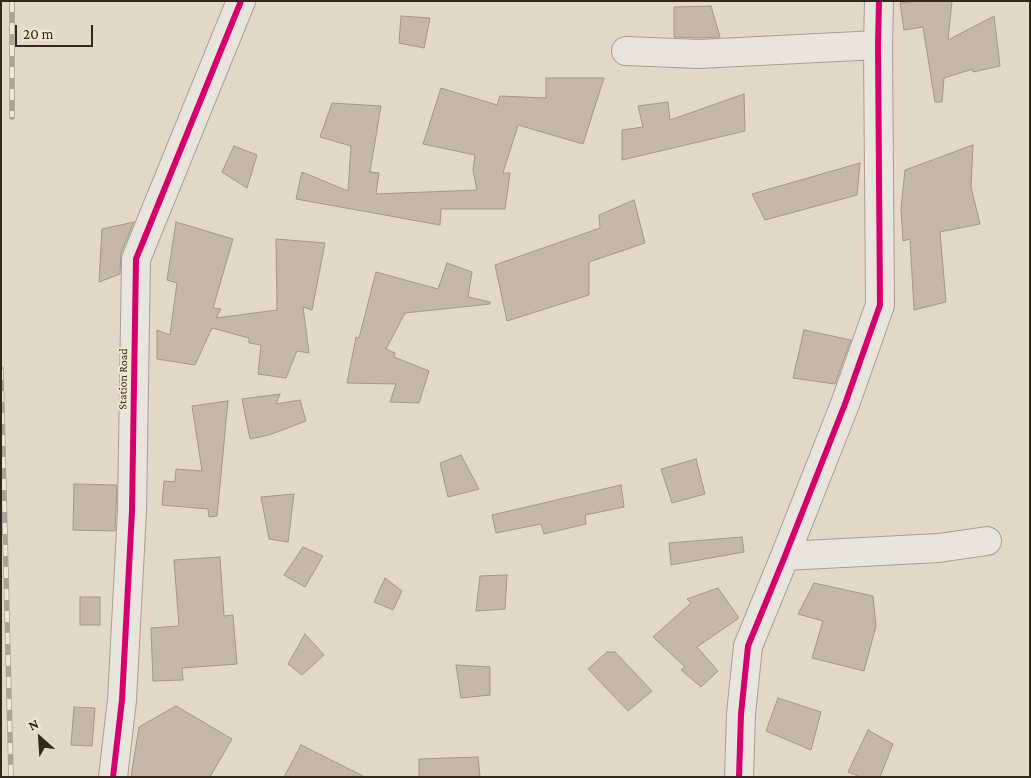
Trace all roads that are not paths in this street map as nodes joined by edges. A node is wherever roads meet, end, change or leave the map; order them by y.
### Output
1 (241, 1) edge
2 (879, 1) edge
3 (878, 45) junction
4 (626, 50) dead end
5 (987, 542) dead end
6 (786, 556) junction
7 (113, 777) edge
8 (739, 777) edge

1 - 7 street, Station Road
2 - 3 street
3 - 4 street
3 - 6 street
5 - 6 street
6 - 8 street

